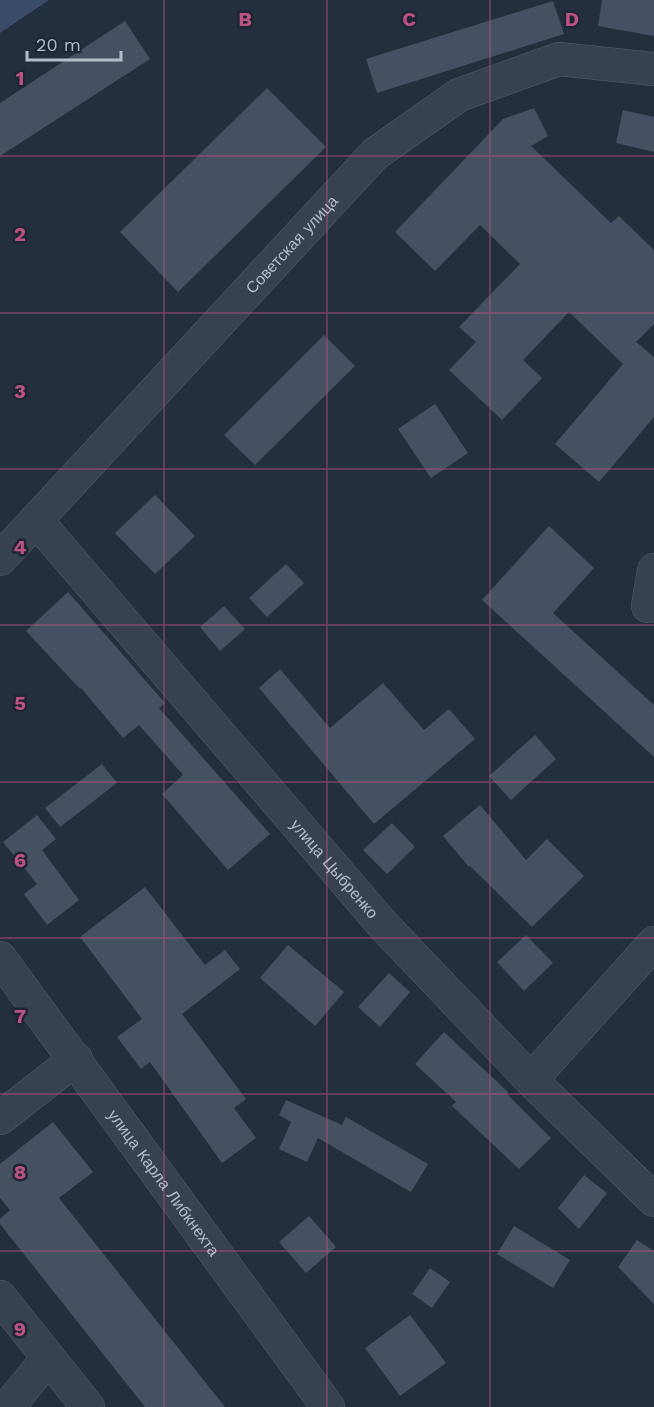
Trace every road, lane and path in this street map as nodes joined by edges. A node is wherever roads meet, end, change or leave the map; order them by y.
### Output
1 (654, 69) edge
2 (36, 519) junction
3 (0, 559) edge
4 (654, 570) edge
5 (648, 606) dead end
6 (654, 943) edge
7 (0, 958) edge
8 (76, 1059) junction
9 (531, 1080) junction
10 (0, 1118) edge
11 (654, 1200) edge
12 (0, 1297) edge
13 (48, 1358) junction
14 (8, 1407) edge
15 (88, 1407) edge
16 (328, 1407) edge

1 - 2 street, Советская улица
2 - 3 street, Советская улица
2 - 9 street, улица Цыбренко
4 - 5 street
6 - 9 street
7 - 8 street, улица Карла Либкнехта
8 - 10 street
8 - 16 street, улица Карла Либкнехта
9 - 11 street, улица Цыбренко
12 - 13 street
13 - 14 street
13 - 15 street

